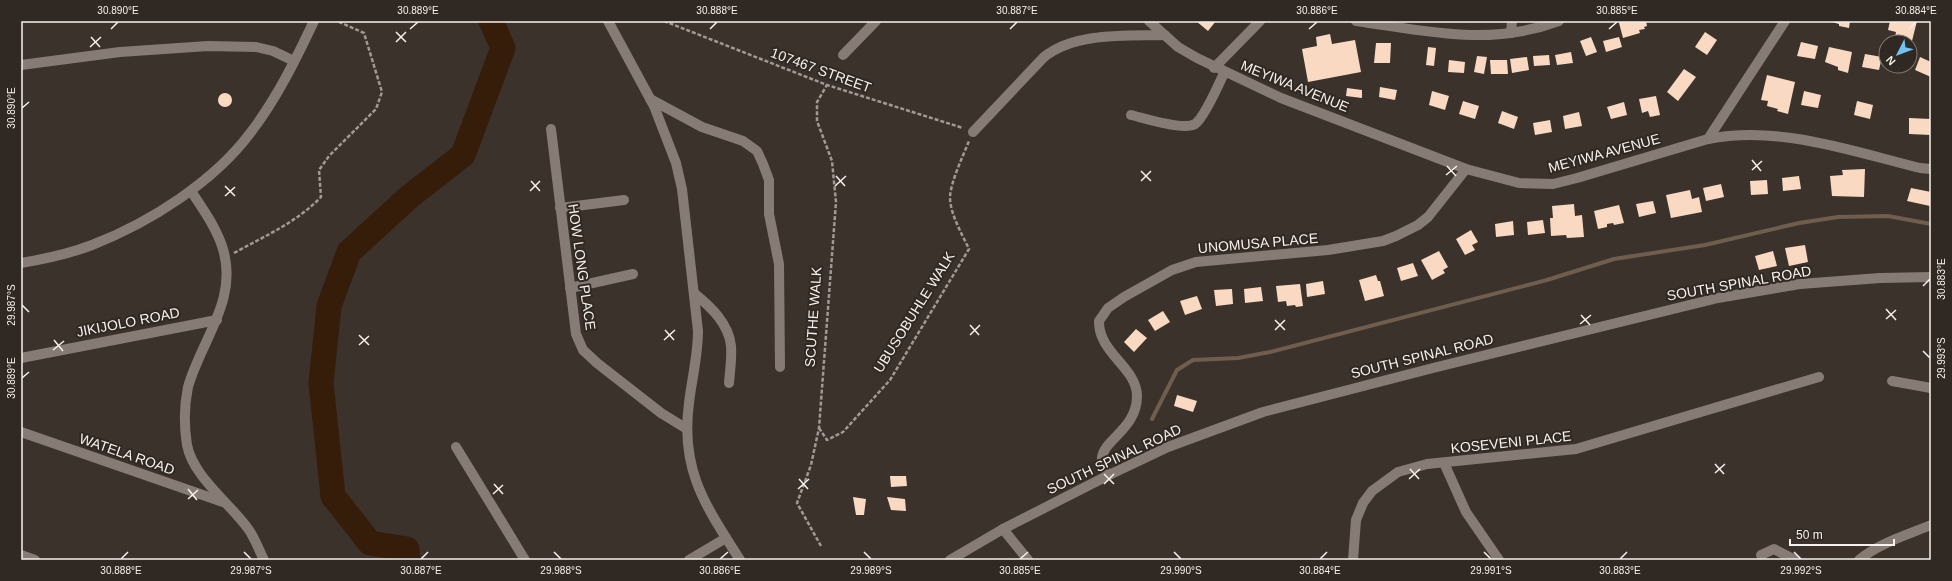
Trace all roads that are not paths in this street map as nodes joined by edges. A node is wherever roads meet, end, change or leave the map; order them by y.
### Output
1 (314, 21) edge
2 (608, 21) edge
3 (876, 21) edge
4 (1149, 21) edge
5 (1260, 21) edge
6 (1356, 21) edge
7 (1512, 21) edge
8 (1559, 21) edge
9 (1785, 21) edge
10 (1511, 33) junction
11 (1165, 35) junction
12 (843, 56) dead end
13 (294, 61) junction
14 (21, 65) edge
15 (1214, 68) junction
16 (1224, 73) junction
17 (650, 99) junction
18 (1131, 115) dead end
19 (551, 129) dead end
20 (973, 132) road end
21 (1708, 139) junction
22 (1466, 169) junction
23 (1931, 169) edge
24 (190, 191) junction
25 (624, 200) dead end
26 (560, 208) junction
27 (21, 263) edge
28 (633, 274) dead end
29 (1931, 277) edge
30 (570, 288) junction
31 (695, 294) junction
32 (217, 320) junction
33 (21, 358) edge
34 (780, 367) dead end
35 (1819, 377) dead end
36 (1892, 381) dead end
37 (729, 383) dead end
38 (1931, 388) edge
39 (687, 429) junction
40 (21, 432) edge
41 (456, 447) dead end
42 (1444, 463) junction
43 (1108, 475) junction
44 (224, 502) junction
45 (1931, 525) edge
46 (1003, 529) junction
47 (726, 538) junction
48 (21, 555) edge
49 (1761, 555) dead end
50 (35, 560) edge
51 (264, 560) edge
52 (525, 560) edge
53 (688, 560) edge
54 (740, 560) edge
55 (950, 560) edge
56 (1028, 560) edge
57 (1353, 560) edge
58 (1499, 560) edge
59 (1795, 560) edge
60 (1859, 560) edge

1 - 13 street
2 - 17 street
3 - 12 street
4 - 11 street, MEYIWA AVENUE
5 - 15 street
6 - 10 street
7 - 10 street
8 - 10 street
9 - 21 street
11 - 15 street, MEYIWA AVENUE
11 - 20 street
13 - 14 street
13 - 24 street
15 - 16 street, MEYIWA AVENUE
16 - 18 street
16 - 22 street, MEYIWA AVENUE
17 - 31 street
17 - 34 street
19 - 26 street, HOW LONG PLACE
21 - 22 street, MEYIWA AVENUE
21 - 23 street, MEYIWA AVENUE
22 - 43 street, UNOMUSA PLACE
24 - 27 street
24 - 32 street
25 - 26 street
26 - 30 street, HOW LONG PLACE
28 - 30 street
29 - 43 street, SOUTH SPINAL ROAD
30 - 39 street, HOW LONG PLACE
31 - 37 street
31 - 39 street
32 - 33 street, JIKIJOLO ROAD
32 - 44 street
35 - 42 street, KOSEVENI PLACE
36 - 38 street
39 - 47 street
40 - 44 street, WATELA ROAD
41 - 52 street
42 - 57 street, KOSEVENI PLACE
42 - 58 street
43 - 46 street, SOUTH SPINAL ROAD
44 - 51 street
45 - 60 street
46 - 55 street, SOUTH SPINAL ROAD
46 - 56 street
47 - 53 street
47 - 54 street
48 - 50 street
49 - 59 street

